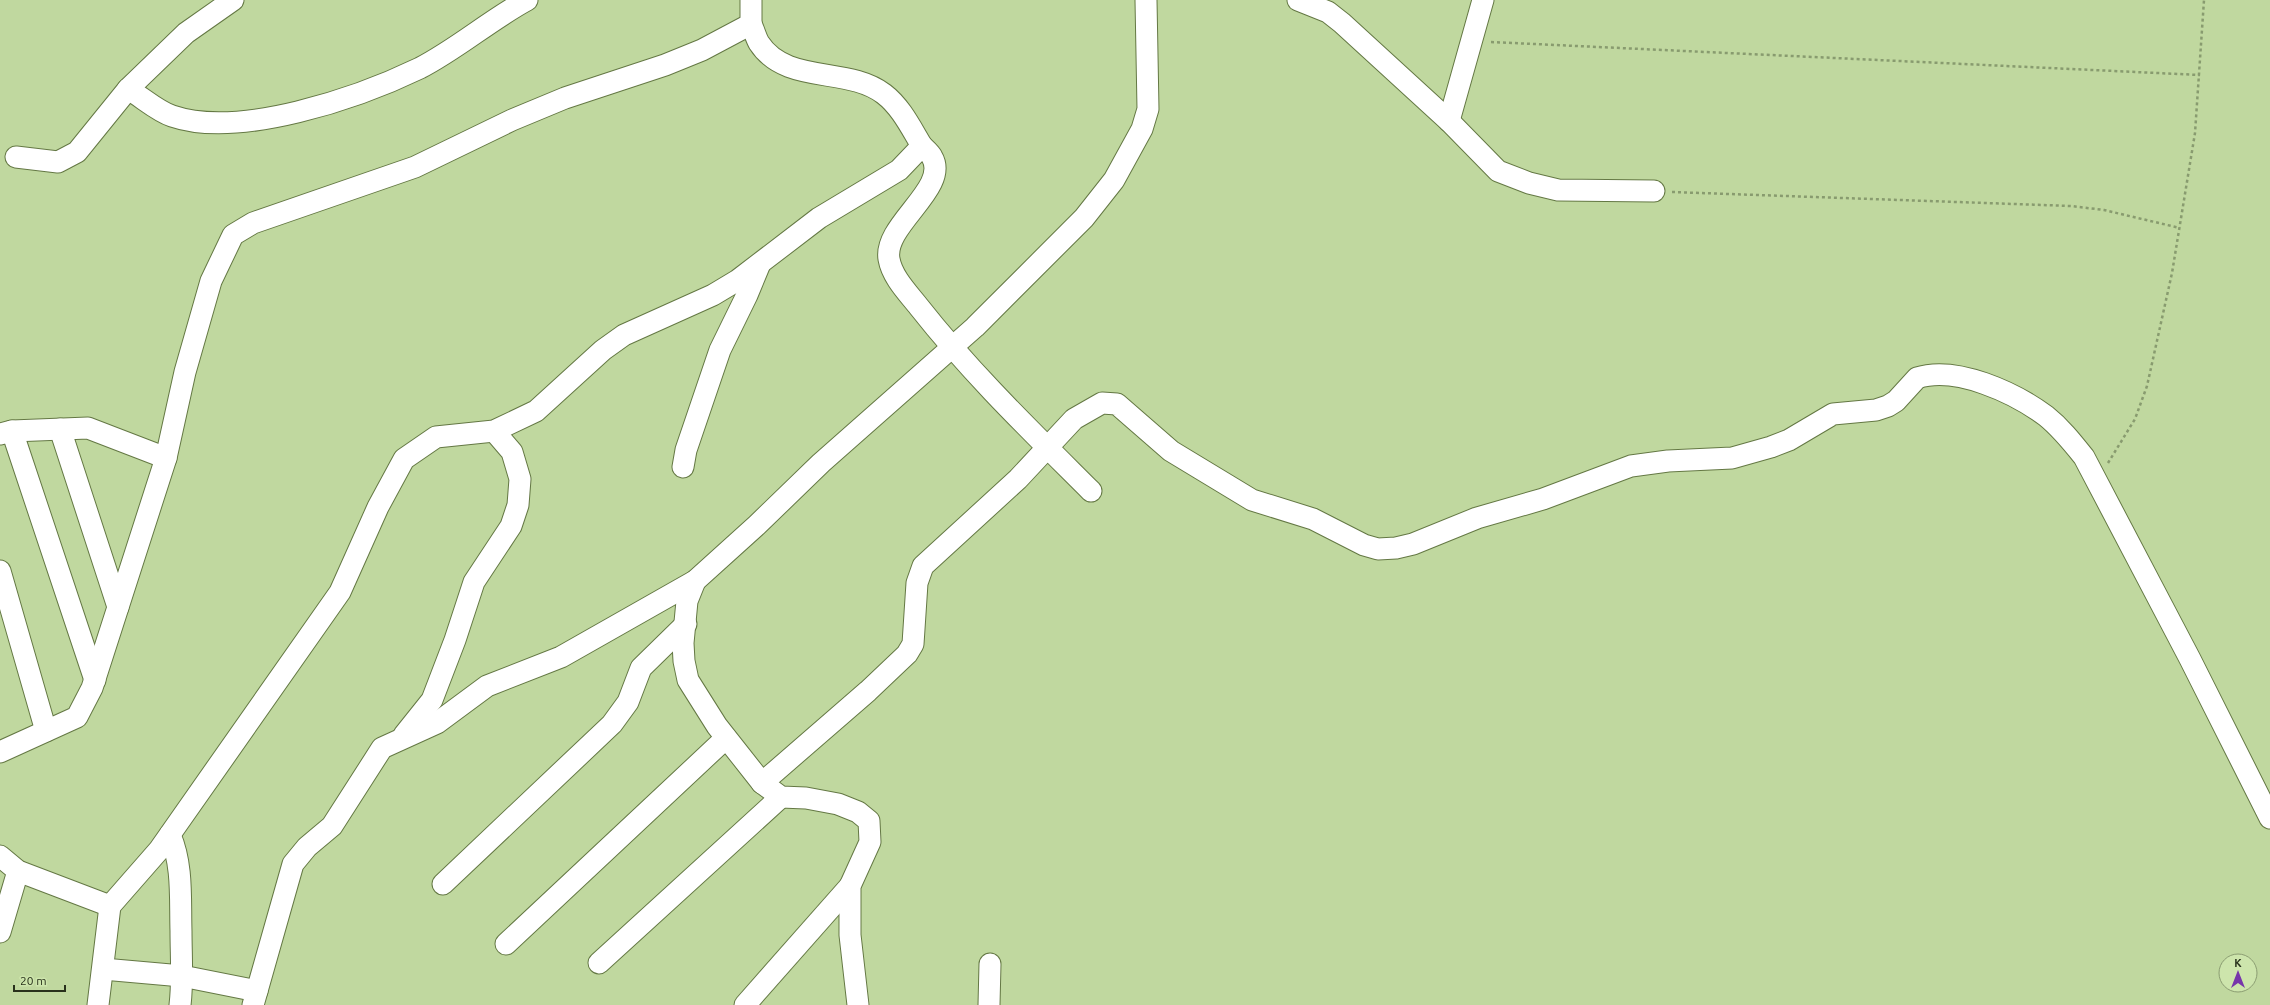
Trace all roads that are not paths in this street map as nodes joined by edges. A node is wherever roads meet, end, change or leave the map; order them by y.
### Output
1 (232, 0) edge
2 (527, 0) edge
3 (750, 0) edge
4 (1146, 0) edge
5 (1298, 0) edge
6 (1483, 0) edge
7 (751, 24) junction
8 (128, 89) junction
9 (1449, 121) junction
10 (922, 146) junction
11 (16, 157) dead end
12 (1654, 191) road end
13 (759, 266) junction
14 (951, 348) junction
15 (60, 429) junction
16 (494, 431) junction
17 (6, 433) edge
18 (1048, 448) junction
19 (166, 458) junction
20 (683, 468) dead end
21 (1091, 490) dead end
22 (0, 571) edge
23 (695, 581) junction
24 (118, 607) junction
25 (686, 624) junction
26 (95, 680) junction
27 (46, 731) junction
28 (402, 737) junction
29 (726, 738) junction
30 (0, 752) edge
31 (762, 783) junction
32 (781, 797) junction
33 (2270, 818) edge
34 (170, 835) junction
35 (0, 856) edge
36 (18, 871) junction
37 (443, 884) dead end
38 (850, 886) junction
39 (110, 906) junction
40 (0, 932) edge
41 (506, 944) dead end
42 (599, 963) dead end
43 (990, 964) dead end
44 (102, 969) junction
45 (182, 976) junction
46 (255, 998) edge
47 (98, 1005) edge
48 (180, 1005) edge
49 (745, 1005) edge
50 (858, 1005) edge
51 (989, 1005) edge

1 - 8 street
2 - 8 street
3 - 7 street
4 - 14 street
5 - 9 street
6 - 9 street
7 - 10 street
7 - 19 street
8 - 11 street
9 - 12 street
10 - 13 street
10 - 14 street
13 - 16 street
13 - 20 street
14 - 18 street
14 - 23 street
15 - 17 street
15 - 19 street
15 - 24 street
16 - 28 street
16 - 34 street
17 - 26 street
18 - 21 street
18 - 31 street
18 - 33 street
19 - 24 street
22 - 27 street
23 - 25 street
23 - 28 street
24 - 26 street
25 - 29 street
25 - 37 street
26 - 27 street
27 - 30 street
28 - 46 street
29 - 31 street
29 - 41 street
31 - 32 street
32 - 38 street
32 - 42 street
34 - 39 street
34 - 45 street
35 - 36 street
36 - 39 street
36 - 40 street
38 - 49 street
38 - 50 street
39 - 44 street
43 - 51 street
44 - 45 street
44 - 47 street
45 - 46 street
45 - 48 street

